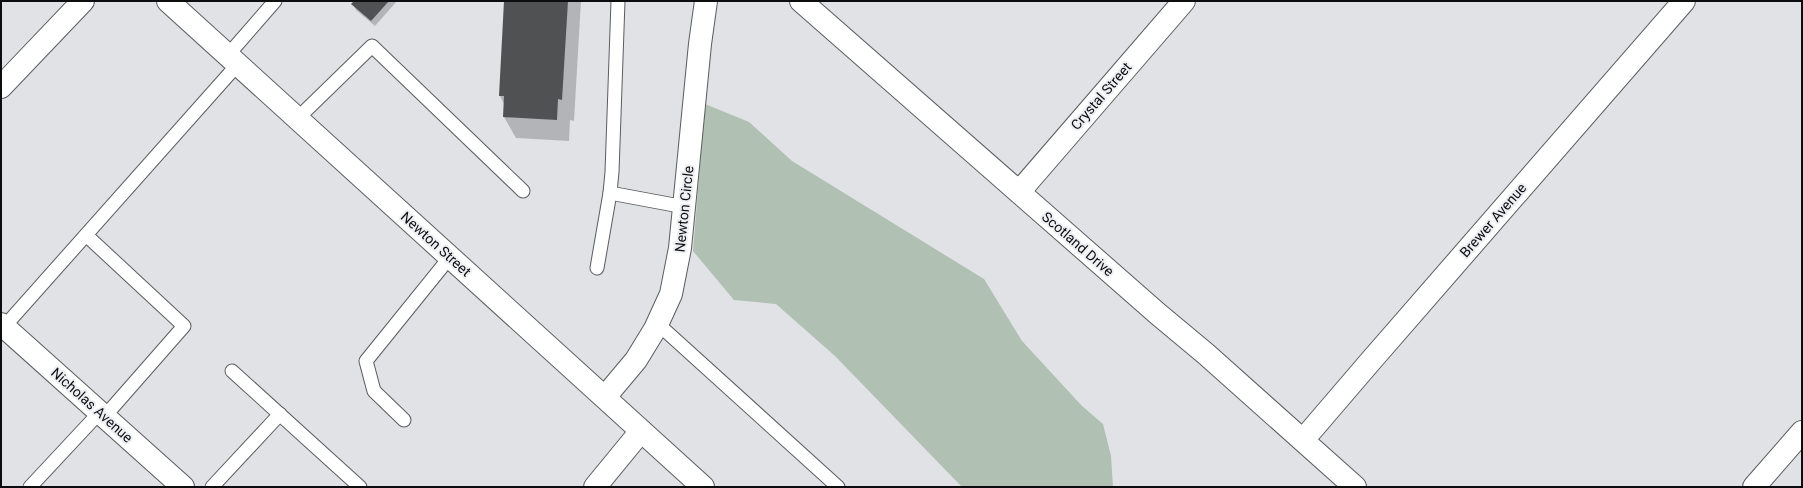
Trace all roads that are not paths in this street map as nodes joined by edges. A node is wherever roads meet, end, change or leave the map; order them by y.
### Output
1 (83, 1) edge
2 (168, 1) edge
3 (618, 1) edge
4 (706, 1) edge
5 (800, 1) edge
6 (1184, 1) edge
7 (1684, 1) edge
8 (272, 2) edge
9 (233, 60) junction
10 (1, 87) edge
11 (298, 118) junction
12 (523, 192) dead end
13 (1019, 192) junction
14 (610, 193) junction
15 (684, 207) junction
16 (86, 235) junction
17 (450, 257) junction
18 (597, 268) dead end
19 (658, 324) junction
20 (3, 325) edge
21 (232, 371) dead end
22 (605, 397) junction
23 (102, 414) junction
24 (280, 414) junction
25 (404, 420) dead end
26 (641, 431) junction
27 (1802, 432) edge
28 (1303, 440) junction
29 (30, 487) edge
30 (183, 487) edge
31 (212, 487) edge
32 (360, 487) edge
33 (595, 487) edge
34 (703, 487) edge
35 (838, 487) edge
36 (1355, 487) edge
37 (1754, 487) edge

1 - 10 street
2 - 9 street, Newton Street
3 - 14 lane
4 - 15 street, Newton Circle
5 - 13 street, Scotland Drive
6 - 13 street, Crystal Street
7 - 28 street, Brewer Avenue
8 - 9 lane
9 - 11 street, Newton Street
9 - 16 lane
11 - 12 lane
11 - 17 street, Newton Street
13 - 28 street, Scotland Drive
14 - 15 lane
14 - 18 lane
15 - 19 street, Newton Circle
16 - 20 lane
16 - 23 lane
17 - 22 street, Newton Street
17 - 25 lane
19 - 22 street, Newton Circle
19 - 35 lane
20 - 23 street, Nicholas Avenue
21 - 24 lane
22 - 26 street, Newton Street
23 - 29 lane
23 - 30 street, Nicholas Avenue
24 - 31 lane
24 - 32 lane
26 - 33 street
26 - 34 street, Newton Street
27 - 37 street
28 - 36 street, Scotland Drive

